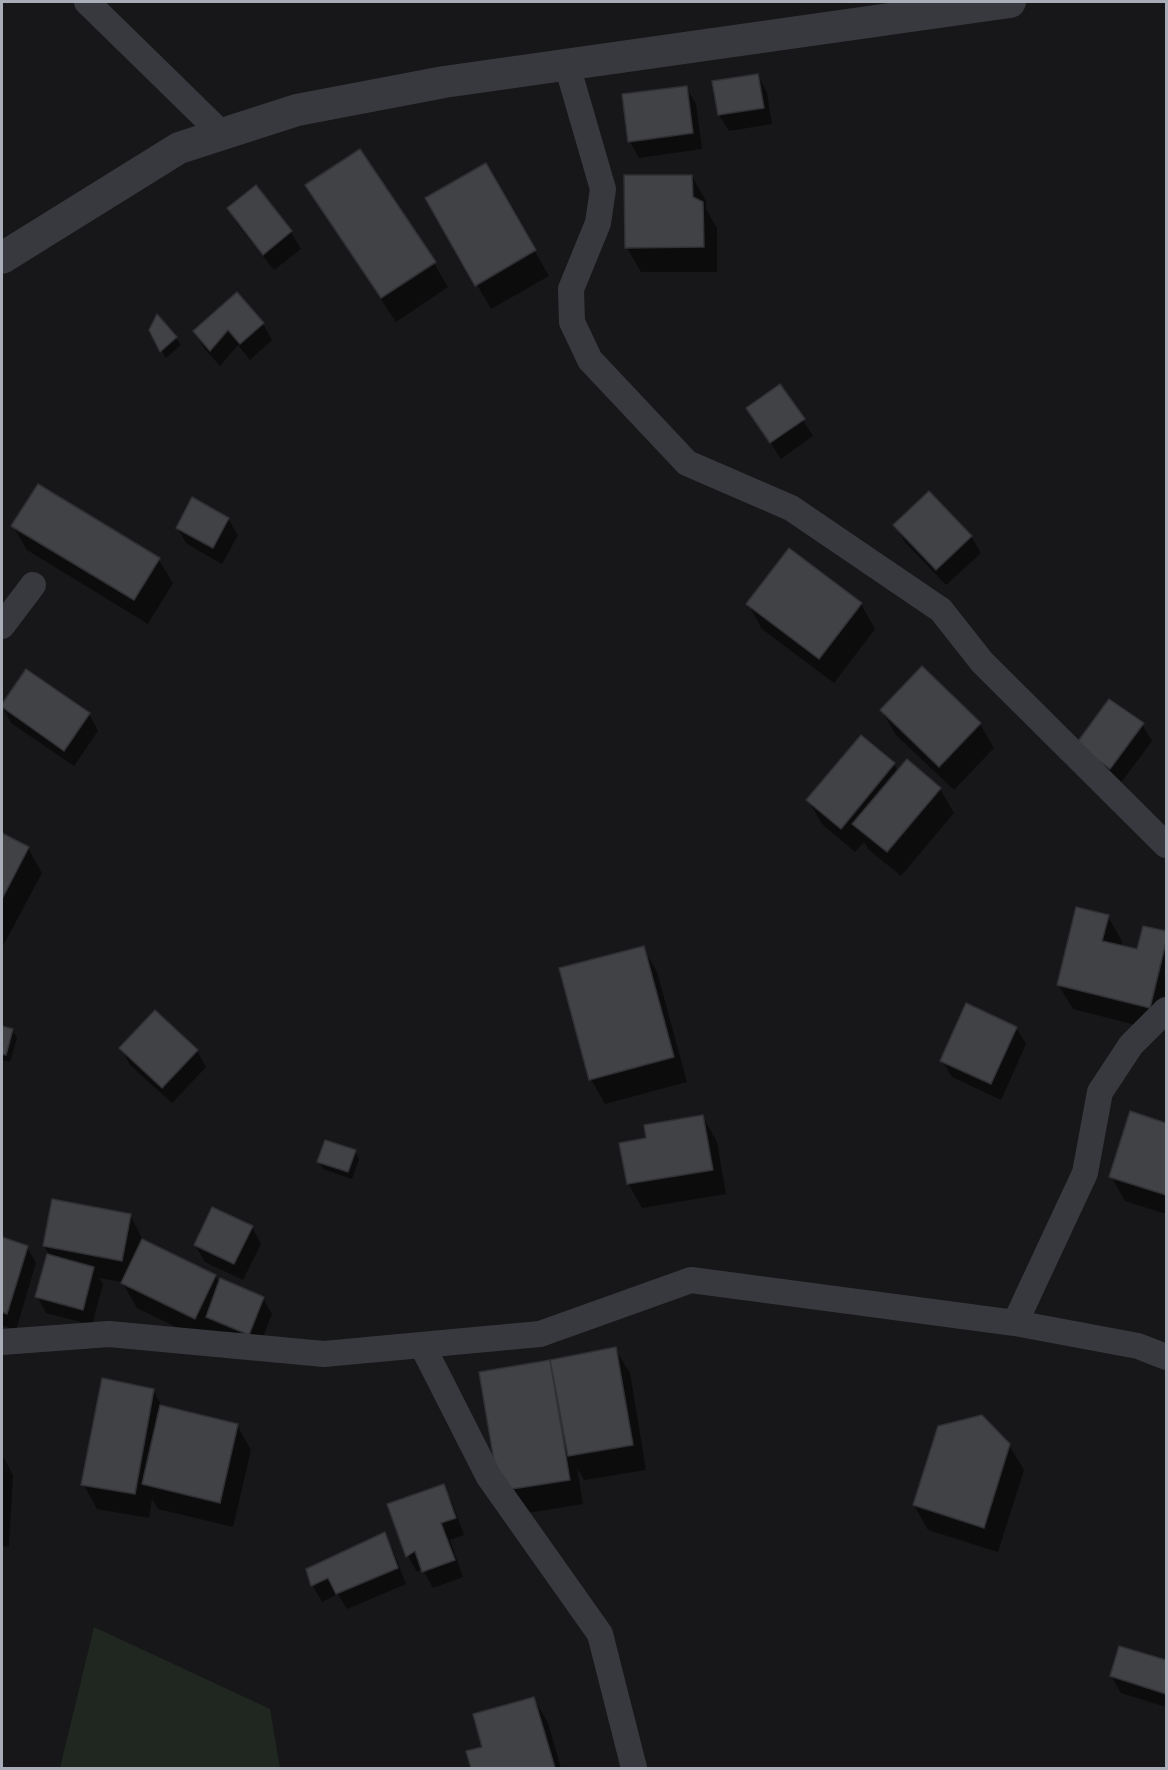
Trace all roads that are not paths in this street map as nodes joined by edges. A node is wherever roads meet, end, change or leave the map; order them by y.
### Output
1 (87, 2) edge
2 (1010, 2) edge
3 (567, 65) junction
4 (222, 134) junction
5 (2, 258) edge
6 (33, 585) dead end
7 (2, 626) edge
8 (1167, 845) edge
9 (1167, 1010) edge
10 (1015, 1323) junction
11 (2, 1342) edge
12 (422, 1345) junction
13 (1167, 1357) edge
14 (634, 1768) edge

1 - 4 street
2 - 3 street
3 - 4 street
3 - 8 street
4 - 5 street
6 - 7 street
9 - 10 street
10 - 12 street
10 - 13 street
11 - 12 street
12 - 14 street

